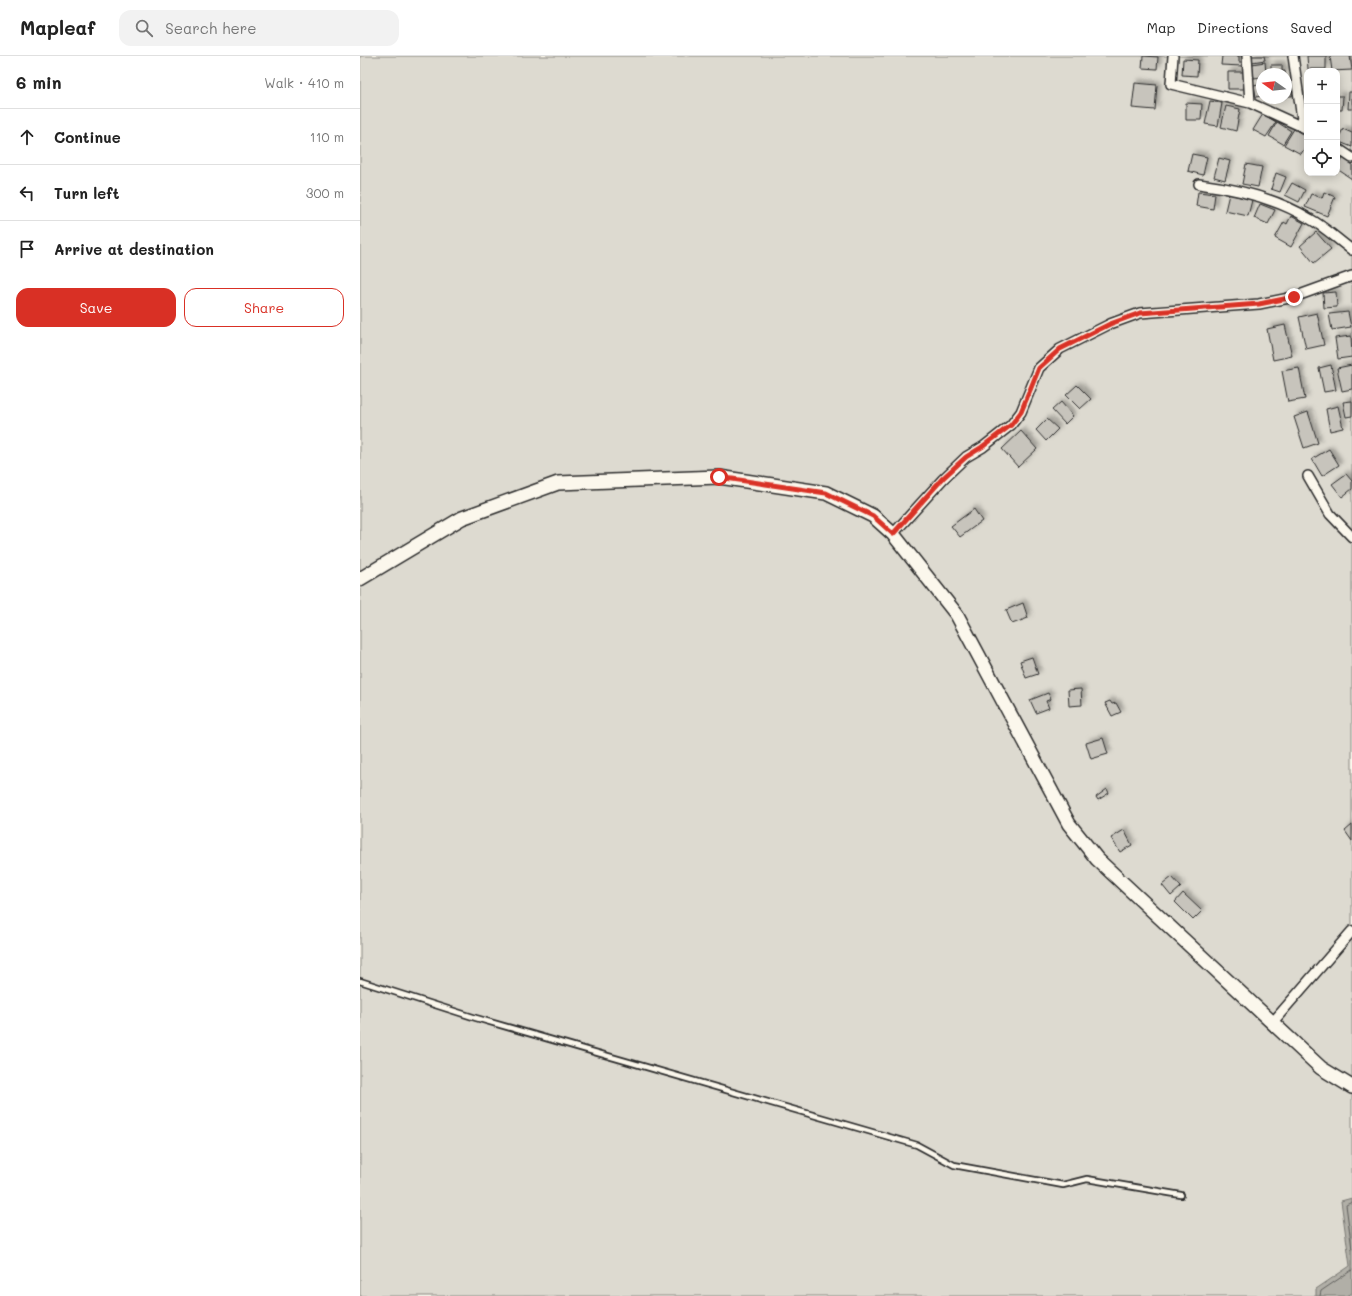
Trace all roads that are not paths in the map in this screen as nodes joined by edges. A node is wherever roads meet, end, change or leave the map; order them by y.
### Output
1 (1173, 56) edge
2 (1247, 56) edge
3 (1292, 56) edge
4 (1250, 103) junction
5 (1304, 122) edge
6 (1304, 128) edge
7 (1340, 150) edge
8 (1352, 158) edge
9 (1199, 184) dead end
10 (1352, 250) edge
11 (1352, 276) edge
12 (1308, 476) dead end
13 (893, 534) junction
14 (1352, 537) edge
15 (360, 579) edge
16 (1352, 931) edge
17 (360, 981) edge
18 (1272, 1023) junction
19 (1352, 1087) edge
20 (1181, 1195) dead end

1 - 4 street
2 - 4 street
3 - 5 street
4 - 6 street
7 - 8 street
9 - 10 street
11 - 13 street
12 - 14 street
13 - 15 street
13 - 18 street
16 - 18 street
17 - 20 lane
18 - 19 street

